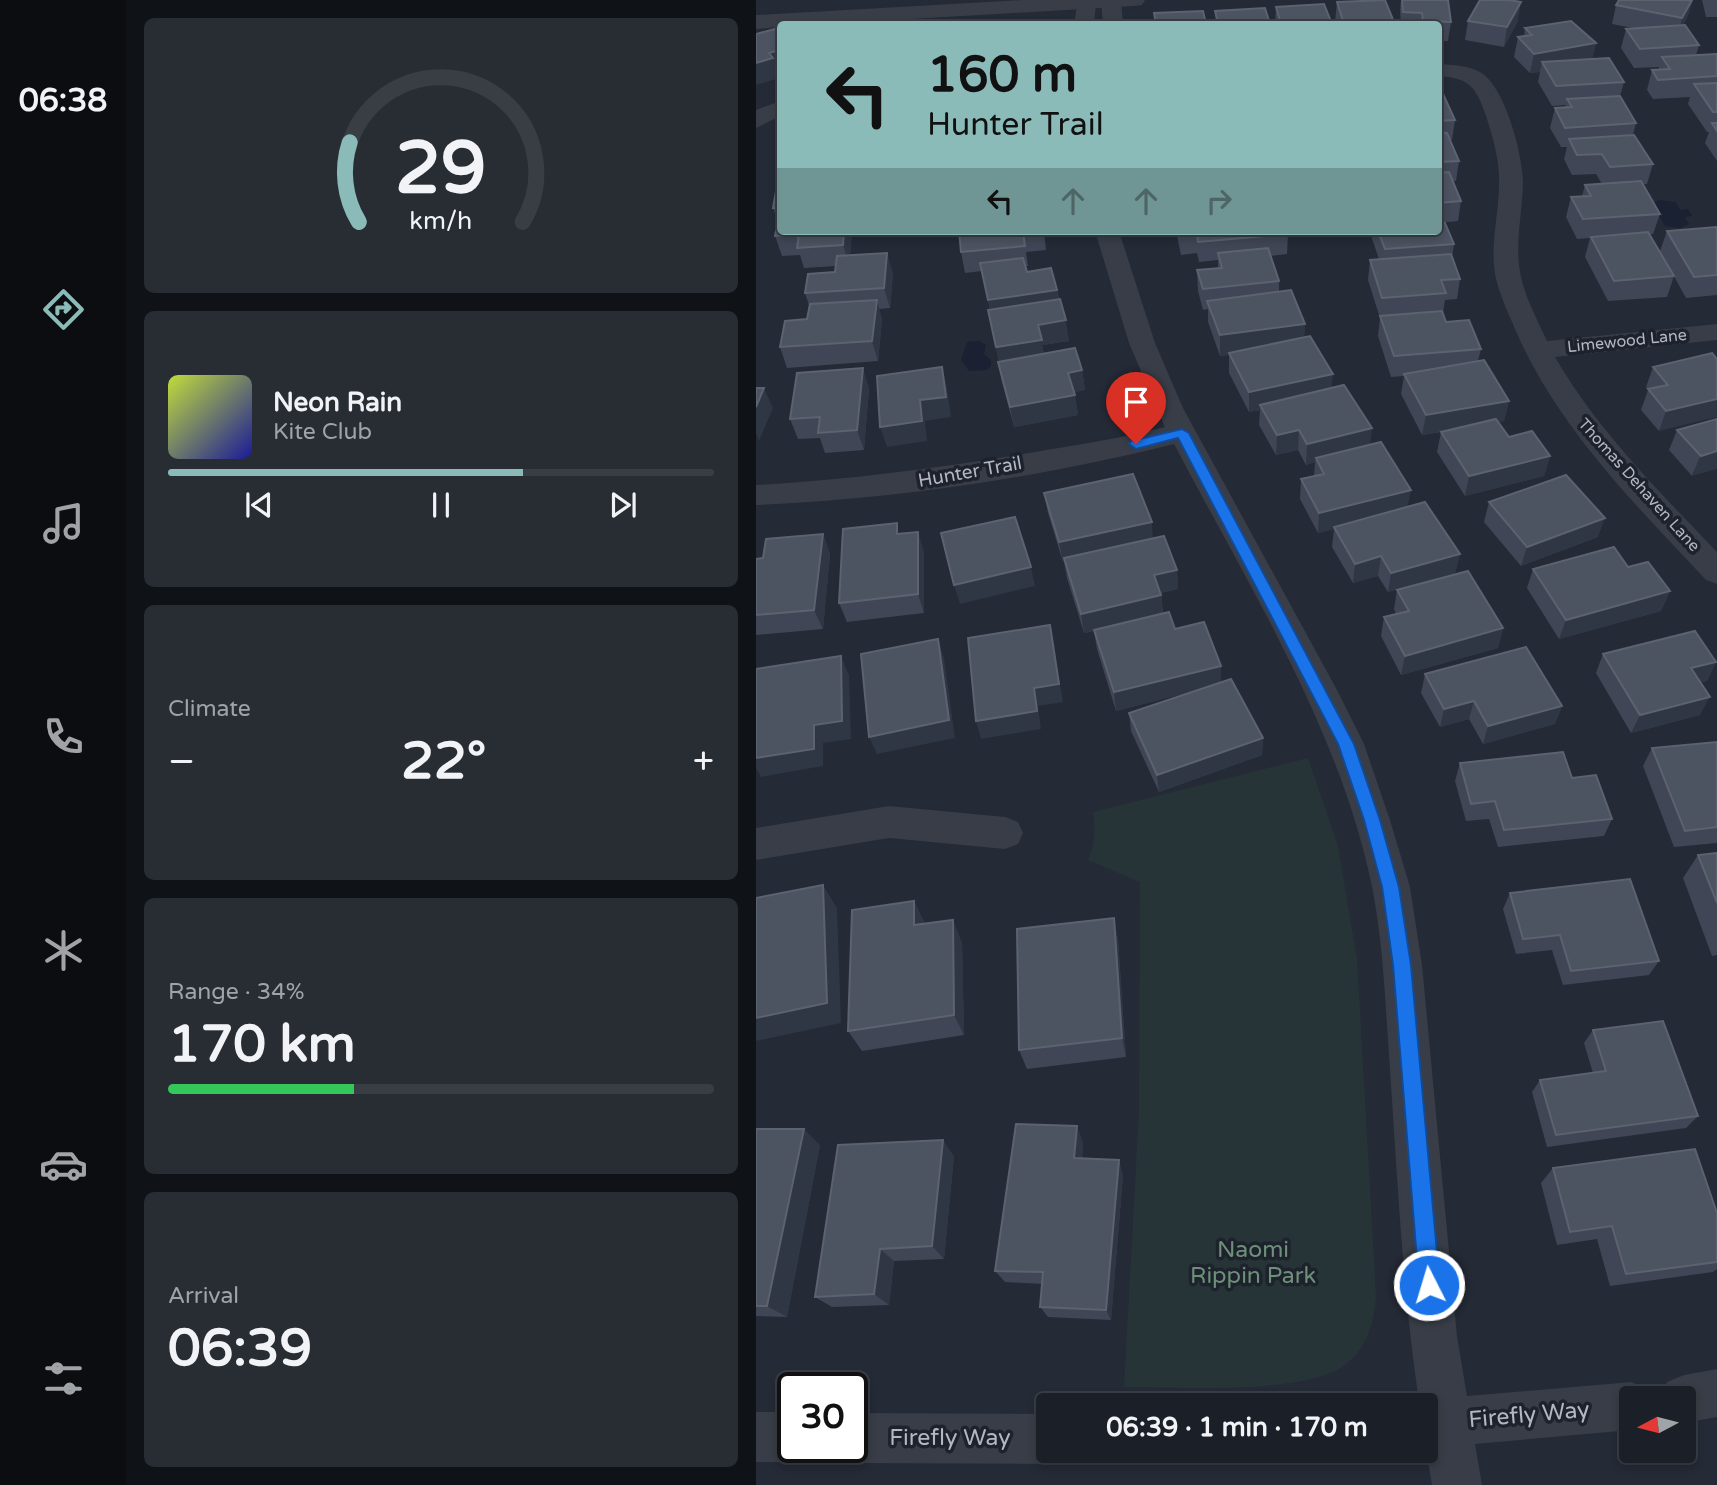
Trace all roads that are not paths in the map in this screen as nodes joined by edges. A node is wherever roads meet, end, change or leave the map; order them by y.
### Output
1 (906, 0) edge
2 (1134, 0) edge
3 (1111, 1) edge
4 (756, 9) edge
5 (1085, 9) edge
6 (777, 21) edge
7 (781, 21) edge
8 (1113, 21) edge
9 (756, 22) edge
10 (1442, 70) edge
11 (777, 109) edge
12 (756, 121) edge
13 (1108, 235) edge
14 (1717, 332) edge
15 (1536, 350) junction
16 (1182, 433) junction
17 (756, 495) edge
18 (1717, 572) edge
19 (1005, 832) dead end
20 (756, 844) edge
21 (1435, 1393) edge
22 (1717, 1393) edge
23 (1696, 1397) edge
24 (1619, 1407) edge
25 (1438, 1423) edge
26 (1438, 1429) edge
27 (756, 1437) edge
28 (777, 1437) edge
29 (868, 1438) edge
30 (1036, 1439) edge
31 (1457, 1485) edge

1 - 4 street
2 - 3 street
3 - 5 street
3 - 8 street
5 - 7 street
6 - 9 street
10 - 15 street, Thomas Dehaven Lane
11 - 12 street
13 - 16 street
14 - 15 street, Limewood Lane
15 - 18 street, Thomas Dehaven Lane
16 - 17 street, Hunter Trail
16 - 21 street
19 - 20 street
22 - 23 street
24 - 25 street, Firefly Way
26 - 31 street
27 - 28 street
29 - 30 street, Firefly Way

